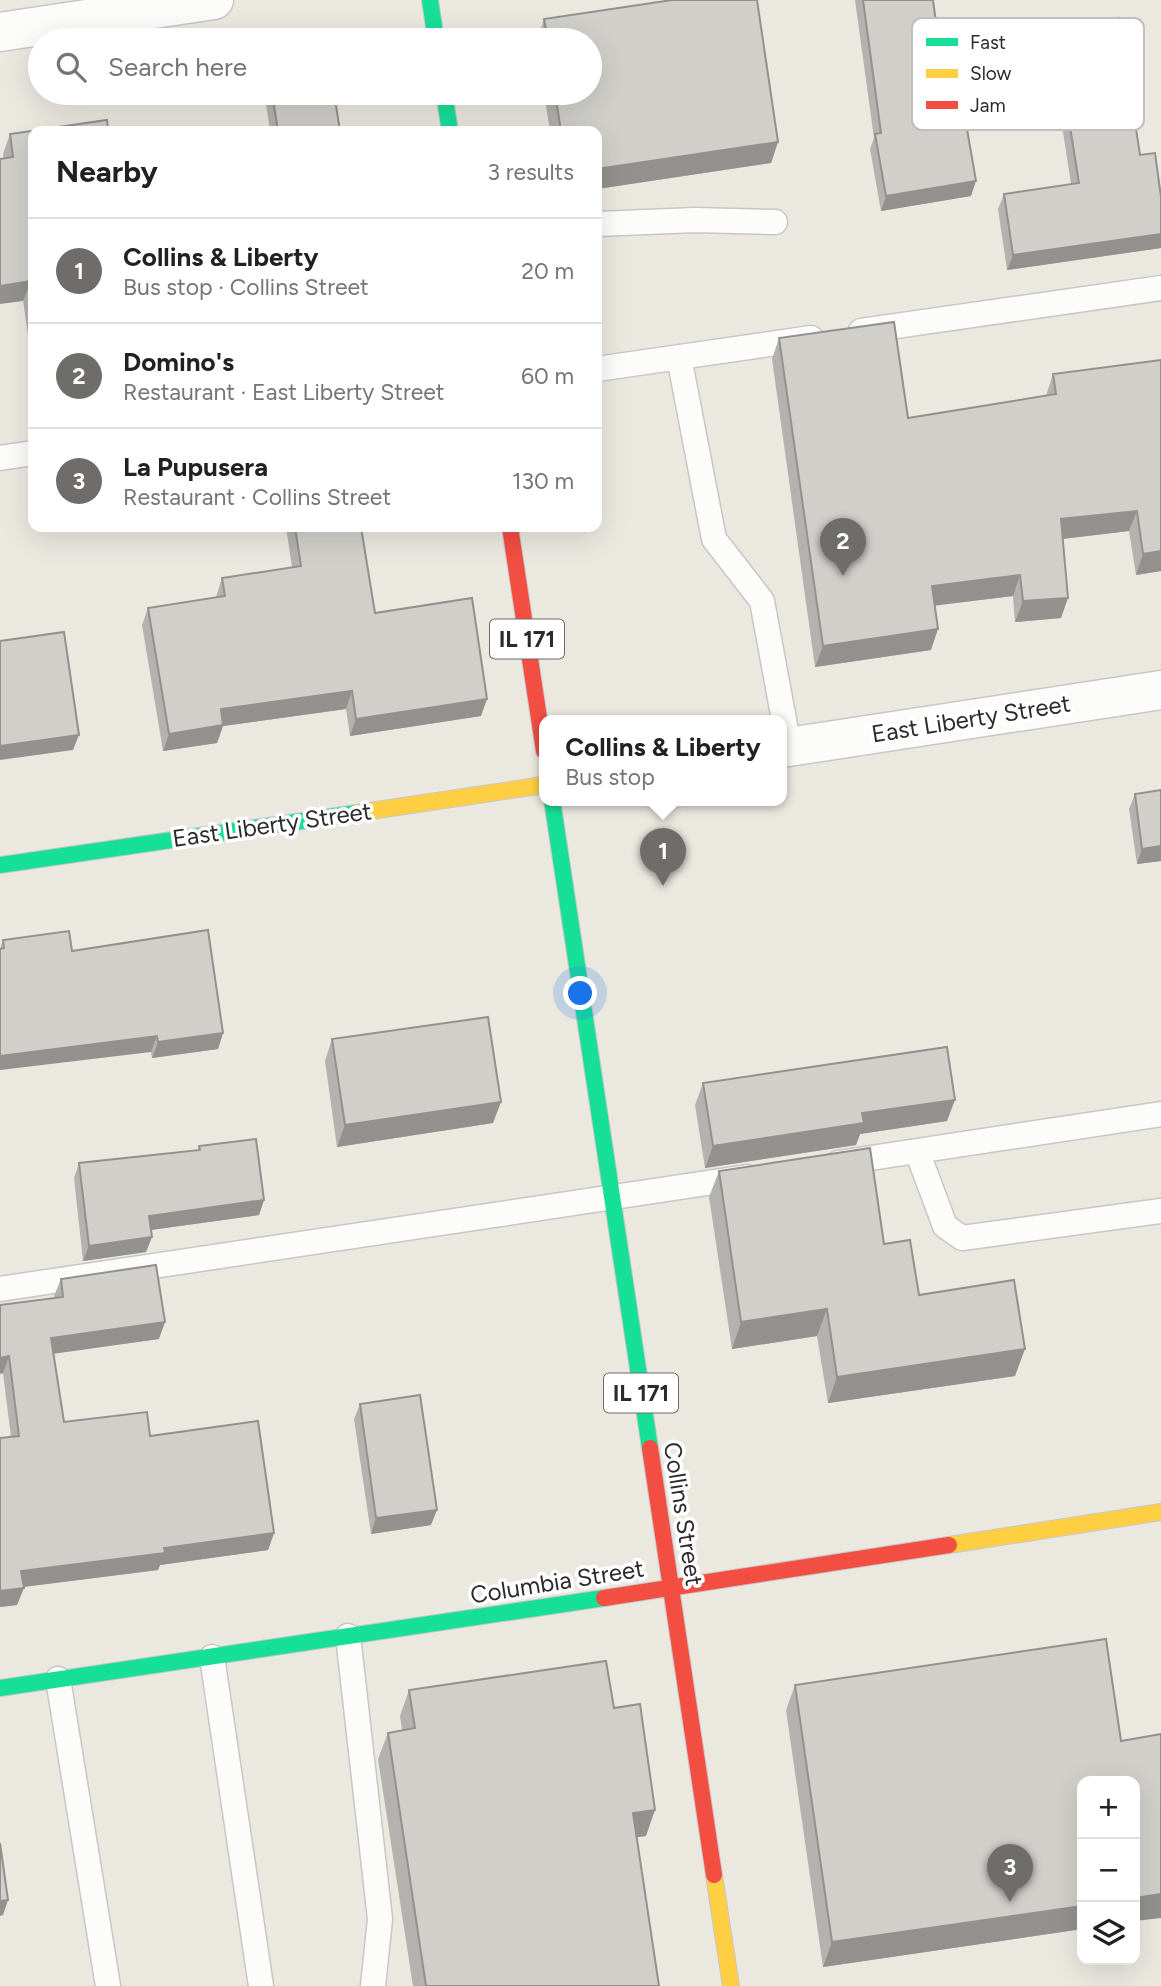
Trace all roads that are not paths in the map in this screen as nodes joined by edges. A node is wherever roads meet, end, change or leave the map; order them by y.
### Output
1 (214, 0) edge
2 (430, 0) edge
3 (150, 5) edge
4 (434, 28) edge
5 (0, 32) edge
6 (446, 105) edge
7 (449, 126) edge
8 (775, 222) dead end
9 (602, 224) edge
10 (1161, 288) edge
11 (679, 357) junction
12 (602, 368) edge
13 (28, 454) edge
14 (0, 457) edge
15 (511, 532) edge
16 (1161, 690) edge
17 (781, 715) edge
18 (539, 718) edge
19 (787, 748) edge
20 (539, 786) edge
21 (553, 806) edge
22 (0, 864) edge
23 (1161, 1114) edge
24 (917, 1151) junction
25 (810, 1167) edge
26 (771, 1173) edge
27 (612, 1197) junction
28 (1161, 1211) edge
29 (0, 1289) edge
30 (1161, 1512) edge
31 (671, 1588) junction
32 (348, 1636) junction
33 (212, 1657) junction
34 (58, 1679) junction
35 (0, 1688) edge
36 (108, 1986) edge
37 (261, 1986) edge
38 (373, 1986) edge
39 (732, 1986) edge

1 - 3 street
2 - 4 street
3 - 5 street
6 - 7 street
8 - 9 lane
10 - 11 lane
11 - 12 lane
11 - 17 lane
13 - 14 lane
15 - 18 street, IL 171
16 - 19 street, East Liberty Street
20 - 22 street, East Liberty Street
21 - 27 street, Collins Street / IL 171
23 - 24 lane
24 - 25 lane
24 - 28 lane
26 - 27 lane
27 - 29 lane
27 - 31 street, Collins Street / IL 171
30 - 31 street, Columbia Street
31 - 32 street, Columbia Street
31 - 39 street, Collins Street / IL 171
32 - 33 street, Columbia Street
32 - 38 lane
33 - 34 street, Columbia Street
33 - 37 lane
34 - 35 street, Columbia Street
34 - 36 lane

